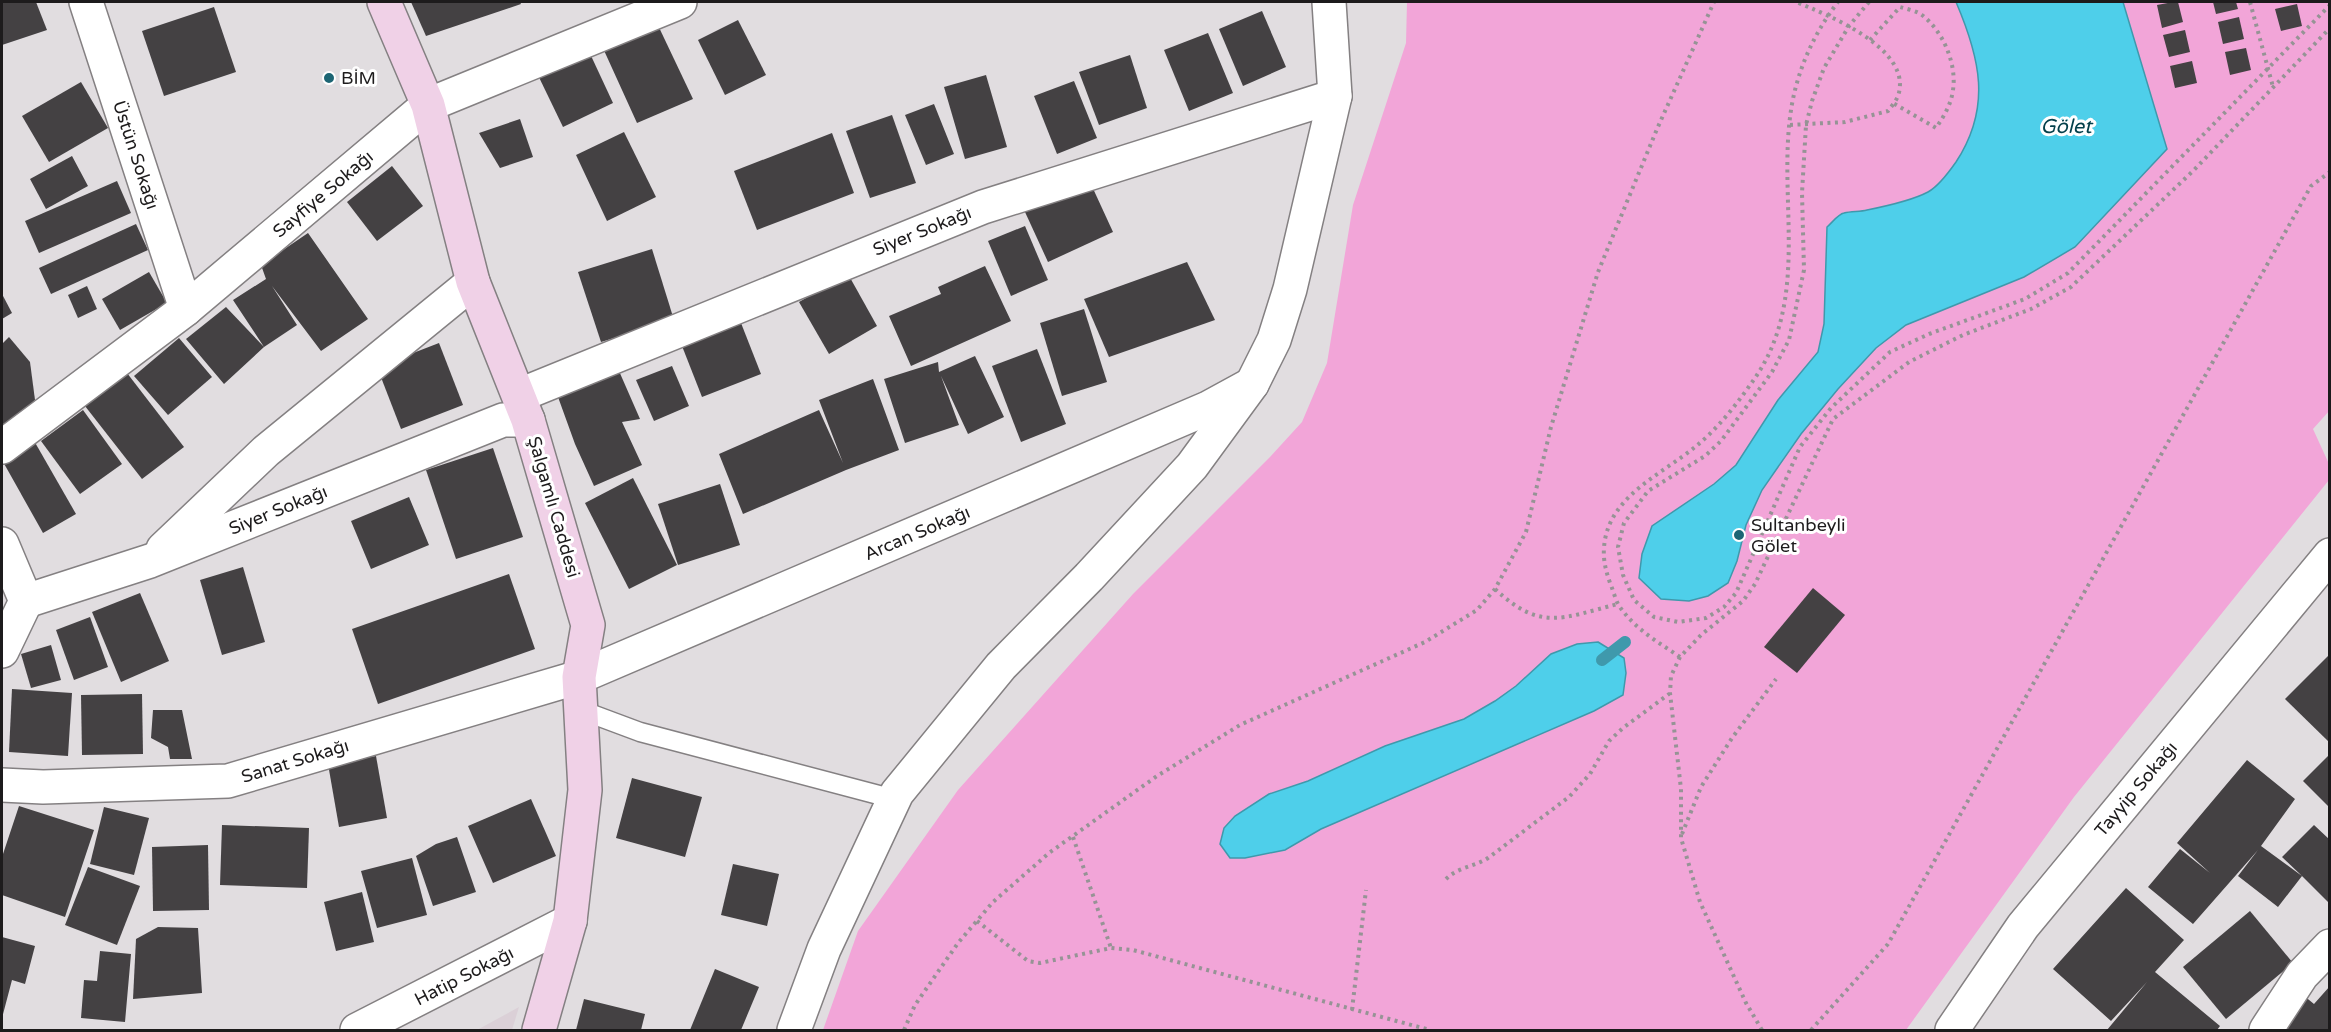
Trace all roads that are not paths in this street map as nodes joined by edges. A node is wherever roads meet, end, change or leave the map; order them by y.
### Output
1 (86, 2) edge
2 (384, 2) edge
3 (680, 2) edge
4 (1329, 2) edge
5 (1335, 96) junction
6 (428, 105) junction
7 (473, 282) junction
8 (186, 309) junction
9 (1252, 384) junction
10 (524, 407) junction
11 (2, 447) edge
12 (2, 544) edge
13 (2330, 555) edge
14 (150, 561) junction
15 (26, 601) junction
16 (2, 651) edge
17 (579, 677) junction
18 (581, 710) junction
19 (2, 784) edge
20 (894, 800) junction
21 (570, 921) junction
22 (2330, 946) edge
23 (357, 1030) edge
24 (539, 1030) edge
25 (794, 1030) edge
26 (1952, 1030) edge
27 (2266, 1030) edge

1 - 8 street, Üstün Sokağı
2 - 6 street, Şalgamlı Caddesi
3 - 6 street, Sayfiye Sokağı
4 - 5 street
5 - 9 street
5 - 10 street, Siyer Sokağı
6 - 7 street, Şalgamlı Caddesi
6 - 8 street, Sayfiye Sokağı
7 - 10 street, Şalgamlı Caddesi
7 - 14 street
8 - 11 street, Sayfiye Sokağı
9 - 17 street, Arcan Sokağı
9 - 20 street
10 - 14 street, Siyer Sokağı
10 - 17 street, Şalgamlı Caddesi
12 - 15 street
13 - 26 street, Tayyip Sokağı
14 - 15 street, Siyer Sokağı
15 - 16 street
17 - 18 street, Şalgamlı Caddesi
17 - 19 street, Sanat Sokağı
18 - 20 lane
18 - 21 street, Şalgamlı Caddesi
20 - 25 street
21 - 23 street, Hatip Sokağı
21 - 24 street, Şalgamlı Caddesi
22 - 27 street

